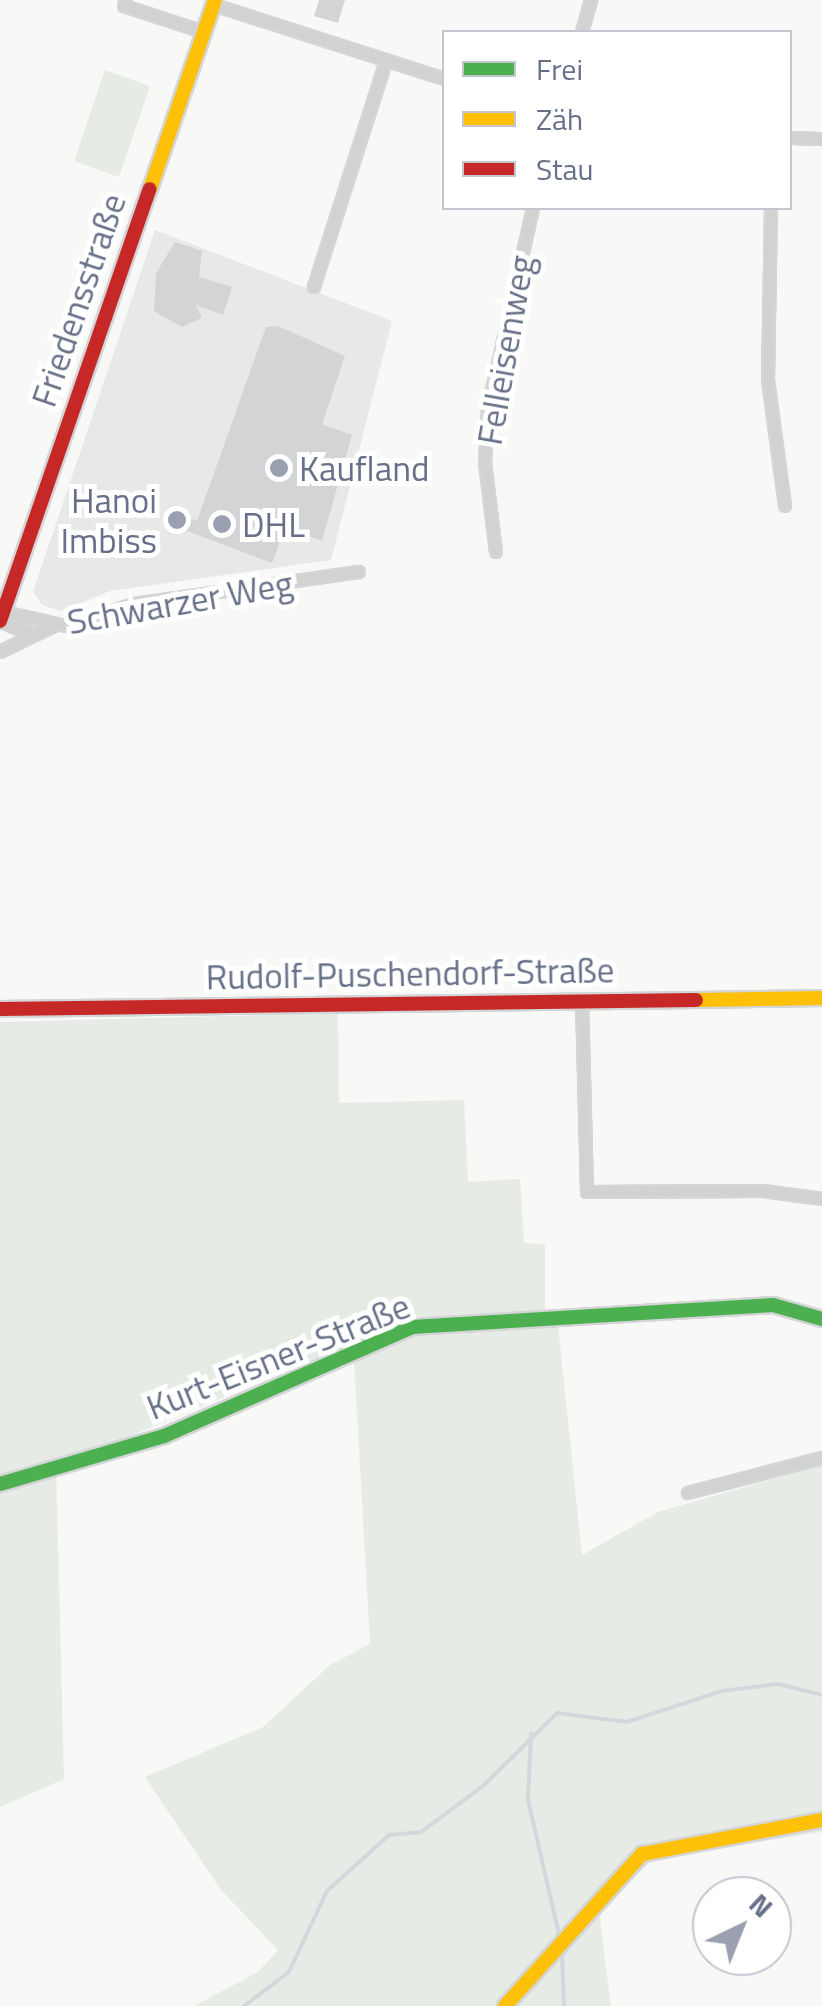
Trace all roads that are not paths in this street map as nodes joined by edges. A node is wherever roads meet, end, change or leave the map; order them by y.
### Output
1 (126, 0) edge
2 (592, 0) edge
3 (215, 2) edge
4 (583, 30) edge
5 (204, 32) junction
6 (385, 64) junction
7 (442, 78) edge
8 (792, 138) edge
9 (822, 139) edge
10 (534, 210) edge
11 (770, 210) edge
12 (314, 287) dead end
13 (785, 506) dead end
14 (496, 552) dead end
15 (358, 572) dead end
16 (1, 615) edge
17 (52, 627) junction
18 (33, 634) junction
19 (0, 652) edge
20 (822, 998) edge
21 (582, 1000) junction
22 (0, 1010) edge
23 (822, 1199) edge
24 (822, 1319) edge
25 (822, 1458) edge
26 (0, 1484) edge
27 (688, 1493) dead end
28 (822, 1820) edge
29 (505, 2006) edge

1 - 5 street
2 - 4 street
3 - 5 street, Friedensstraße
3 - 6 street
5 - 16 street, Friedensstraße
6 - 7 street
6 - 12 street
8 - 9 street
10 - 14 street, Felleisenweg
11 - 13 street
15 - 17 street, Schwarzer Weg
16 - 17 street, Schwarzer Weg
16 - 18 street
17 - 18 street
18 - 19 street
20 - 21 street, Rudolf-Puschendorf-Straße
21 - 22 street, Rudolf-Puschendorf-Straße
21 - 23 street
24 - 26 street, Kurt-Eisner-Straße
25 - 27 street
28 - 29 street

